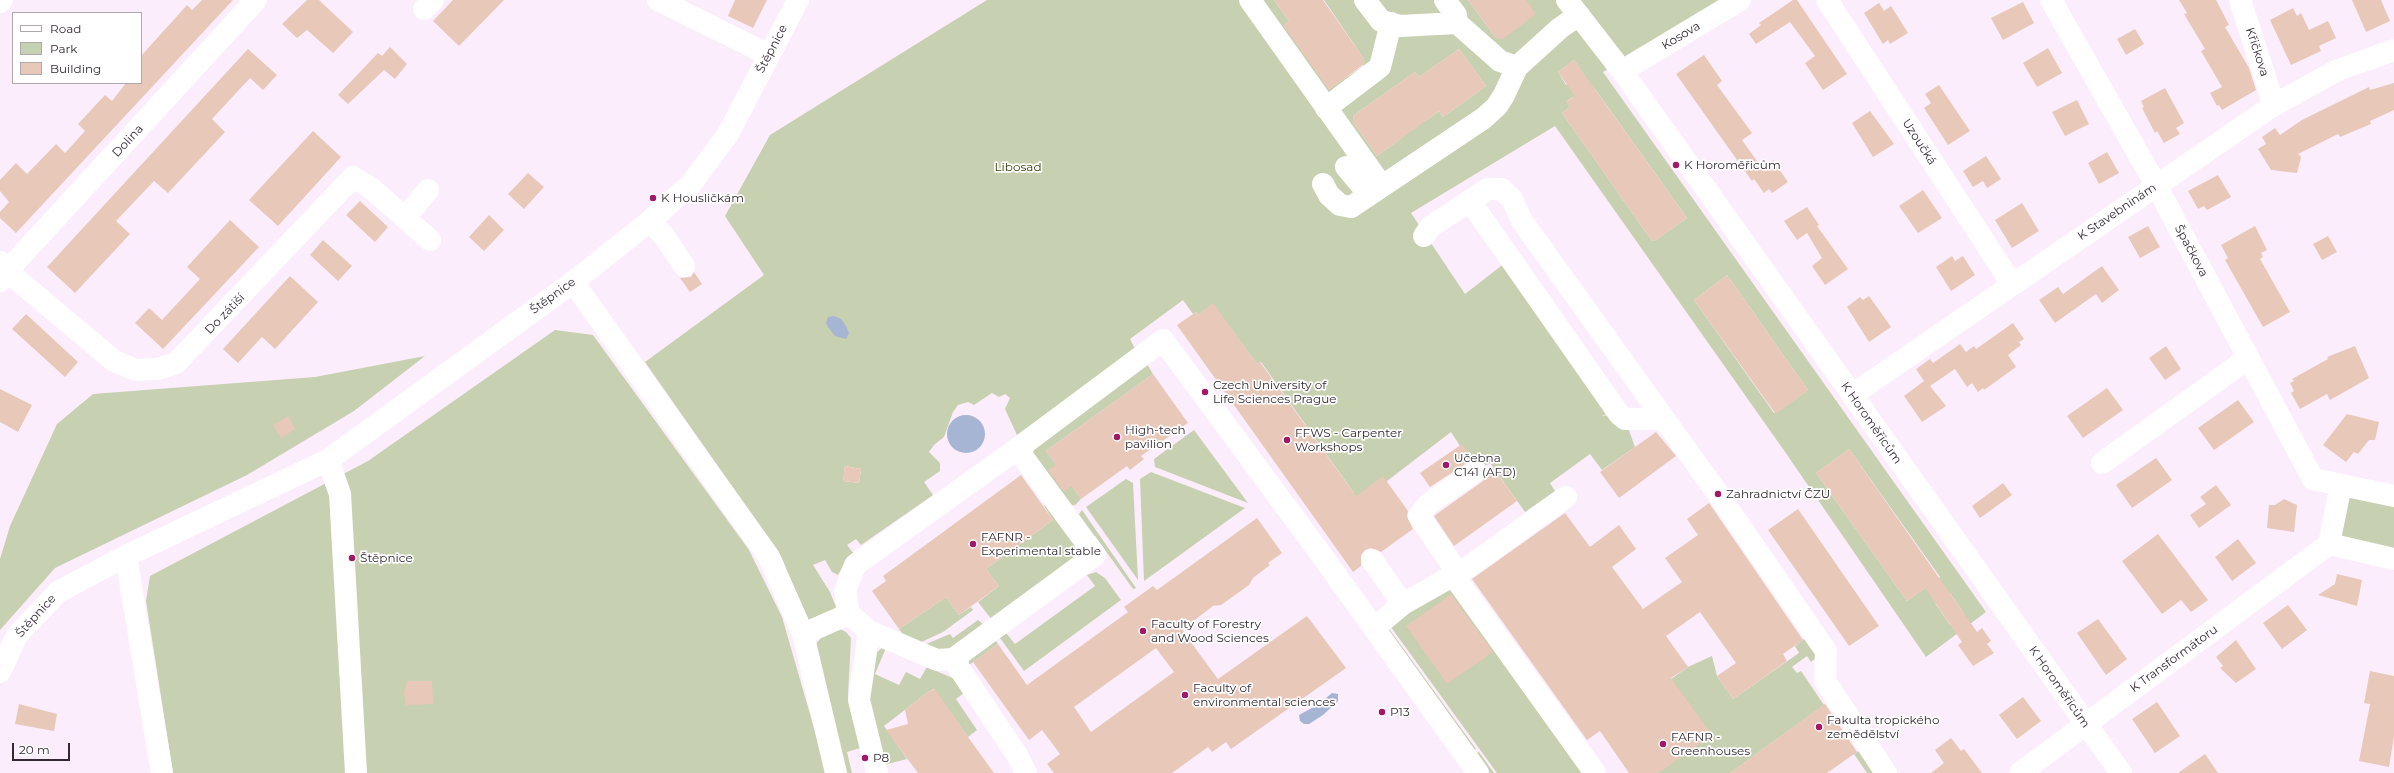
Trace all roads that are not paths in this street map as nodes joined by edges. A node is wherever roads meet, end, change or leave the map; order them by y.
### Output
1 (256, 0) edge
2 (658, 0) edge
3 (798, 0) edge
4 (1250, 0) edge
5 (1365, 0) edge
6 (1444, 0) edge
7 (1740, 0) edge
8 (1827, 0) edge
9 (2051, 0) edge
10 (2240, 0) edge
11 (1573, 8) edge
12 (1457, 23) junction
13 (1391, 24) junction
14 (2394, 50) edge
15 (769, 55) junction
16 (1517, 67) junction
17 (1622, 71) junction
18 (2274, 104) junction
19 (1326, 108) junction
20 (1346, 167) dead end
21 (1323, 184) dead end
22 (2156, 184) junction
23 (1379, 188) junction
24 (428, 190) dead end
25 (1470, 201) junction
26 (405, 218) junction
27 (650, 221) junction
28 (1424, 236) dead end
29 (430, 240) dead end
30 (684, 266) dead end
31 (2, 271) edge
32 (573, 282) junction
33 (2012, 284) junction
34 (2247, 359) junction
35 (1852, 395) junction
36 (1664, 419) junction
37 (1017, 448) junction
38 (328, 460) junction
39 (2102, 463) dead end
40 (1476, 471) dead end
41 (2341, 485) junction
42 (2394, 496) edge
43 (1566, 497) dead end
44 (2329, 544) junction
45 (126, 556) junction
46 (2394, 559) edge
47 (1372, 560) dead end
48 (1453, 575) junction
49 (1403, 604) junction
50 (849, 614) junction
51 (1374, 628) junction
52 (868, 631) junction
53 (803, 634) junction
54 (953, 659) junction
55 (0, 672) edge
56 (2086, 724) junction
57 (1471, 770) edge
58 (162, 773) edge
59 (356, 773) edge
60 (836, 773) edge
61 (877, 773) edge
62 (1026, 773) edge
63 (1595, 773) edge
64 (1886, 773) edge
65 (2020, 773) edge
66 (2121, 773) edge

1 - 31 street, Dolina
2 - 15 street
3 - 15 street, Štěpnice
4 - 19 street
5 - 13 street
6 - 12 street
7 - 17 street, Kosova
8 - 33 street, Uzoučká
9 - 22 street, Špačkova
10 - 18 street, Křičkova
11 - 16 street, K Horoměřicům
11 - 17 street, K Horoměřicům
12 - 13 street
12 - 16 street
13 - 19 street
14 - 18 street, K Stavebninám
15 - 27 street, Štěpnice
16 - 23 street, K Horoměřicům
17 - 35 street, K Horoměřicům
18 - 22 street, K Stavebninám
19 - 23 street
20 - 23 street
21 - 23 street, K Horoměřicům
22 - 33 street, K Stavebninám
22 - 34 street, Špačkova
24 - 26 street
25 - 28 street
25 - 36 street
25 - 36 street
26 - 29 street, Do zátiší
26 - 31 street, Do zátiší
27 - 30 street
27 - 32 street, Štěpnice
32 - 38 street, Štěpnice
32 - 53 street
33 - 35 street, K Stavebninám
34 - 39 street
34 - 41 street, Špačkova
35 - 56 street, K Horoměřicům
36 - 64 street
37 - 50 street
37 - 51 street
37 - 54 street
38 - 45 street, Štěpnice
38 - 59 street
40 - 48 street
41 - 42 street, Špačkova
41 - 44 street
43 - 48 street
44 - 46 street
44 - 56 street, K Transformátoru
45 - 55 street, Štěpnice
45 - 58 street
47 - 49 street
48 - 49 street
48 - 63 street
49 - 51 street
50 - 52 street
50 - 53 street
51 - 57 street
52 - 54 street
52 - 61 street
53 - 60 street
54 - 62 street
56 - 65 street, K Transformátoru
56 - 66 street, K Horoměřicům

